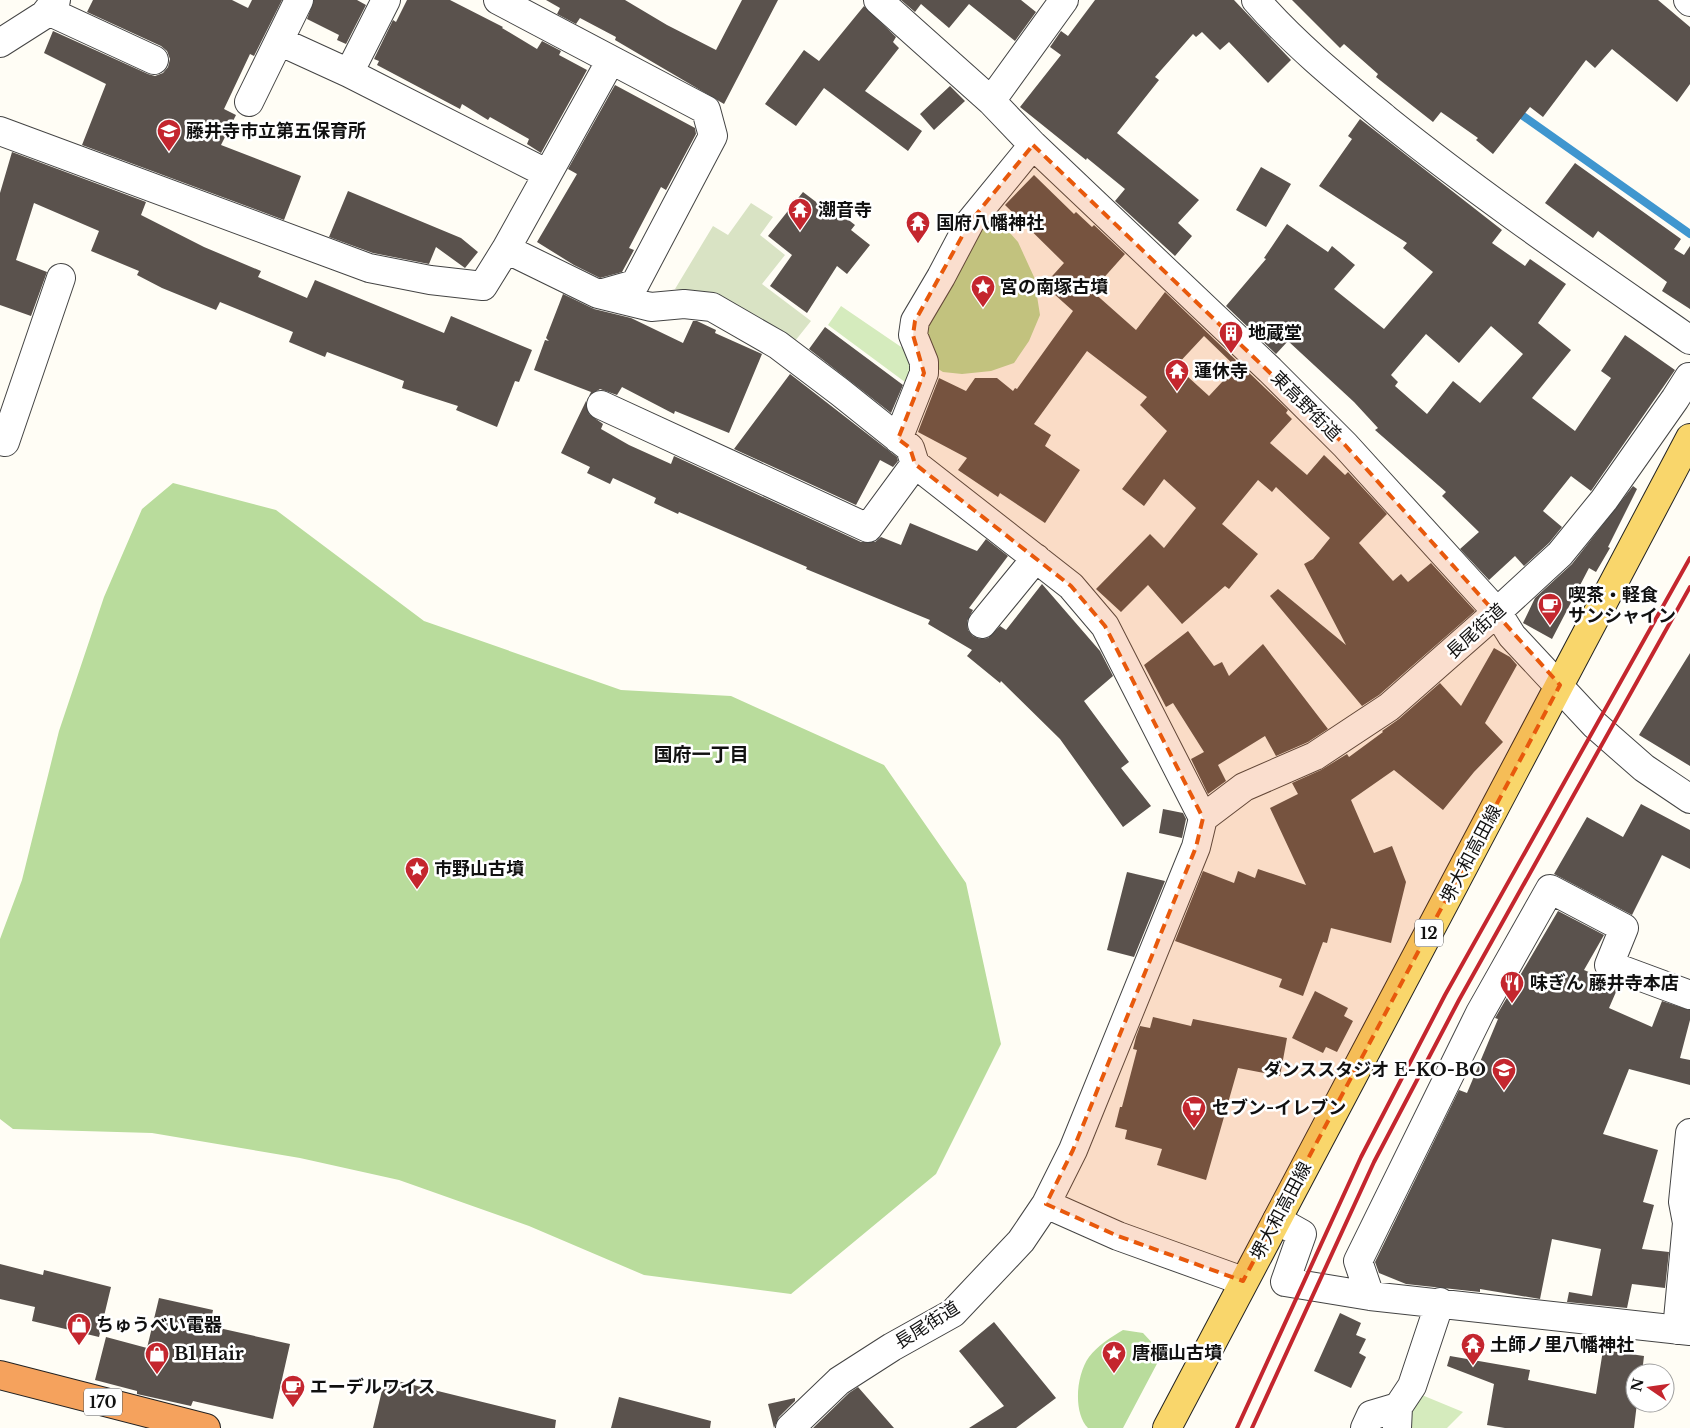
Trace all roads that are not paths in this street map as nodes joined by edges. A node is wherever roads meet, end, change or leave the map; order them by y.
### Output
1 (299, 0) edge
2 (386, 0) edge
3 (498, 0) edge
4 (878, 0) edge
5 (1064, 0) edge
6 (1256, 0) edge
7 (52, 5) edge
8 (526, 6) edge
9 (279, 41) junction
10 (0, 43) edge
11 (154, 60) dead end
12 (611, 60) junction
13 (349, 74) junction
14 (991, 101) junction
15 (249, 102) dead end
16 (0, 131) edge
17 (1033, 145) junction
18 (546, 173) junction
19 (506, 249) junction
20 (61, 278) dead end
21 (598, 294) junction
22 (1690, 340) edge
23 (1688, 376) dead end
24 (601, 404) dead end
25 (1690, 438) edge
26 (898, 440) junction
27 (0, 441) edge
28 (915, 464) junction
29 (1036, 558) junction
30 (1497, 612) junction
31 (982, 624) dead end
32 (1560, 686) junction
33 (1690, 799) edge
34 (1203, 818) junction
35 (1690, 995) edge
36 (1689, 1149) edge
37 (1046, 1204) junction
38 (1277, 1220) junction
39 (1243, 1282) junction
40 (1370, 1296) junction
41 (1440, 1302) junction
42 (1684, 1331) edge
43 (0, 1375) edge
44 (1397, 1418) edge
45 (206, 1428) edge
46 (790, 1428) edge
47 (1167, 1428) edge
48 (1365, 1428) edge

1 - 9 street
2 - 13 street
3 - 8 street
4 - 14 street, 東高野街道
5 - 14 street
6 - 22 street
7 - 10 street
7 - 11 street
8 - 12 street
9 - 13 street
9 - 15 street
12 - 18 street
12 - 21 street
13 - 18 street
14 - 17 street, 東高野街道
16 - 19 street
17 - 26 street
17 - 30 street, 東高野街道
18 - 19 street
19 - 21 street
20 - 27 street
21 - 26 street
23 - 30 street, 長尾街道
24 - 28 street
25 - 32 main road, 堺大和高田線 / 12
26 - 28 street
28 - 29 street
29 - 31 street
29 - 34 street
30 - 32 street, 東高野街道
30 - 34 street, 長尾街道
32 - 33 street, 東高野街道
32 - 38 main road, 堺大和高田線 / 12
34 - 37 street, 長尾街道
35 - 40 street
36 - 42 street
37 - 39 street
37 - 46 street, 長尾街道
38 - 39 main road, 堺大和高田線 / 12
38 - 40 street
39 - 47 main road, 堺大和高田線 / 12
40 - 41 street
41 - 42 street
41 - 44 street
43 - 45 highway, 170
44 - 48 street

